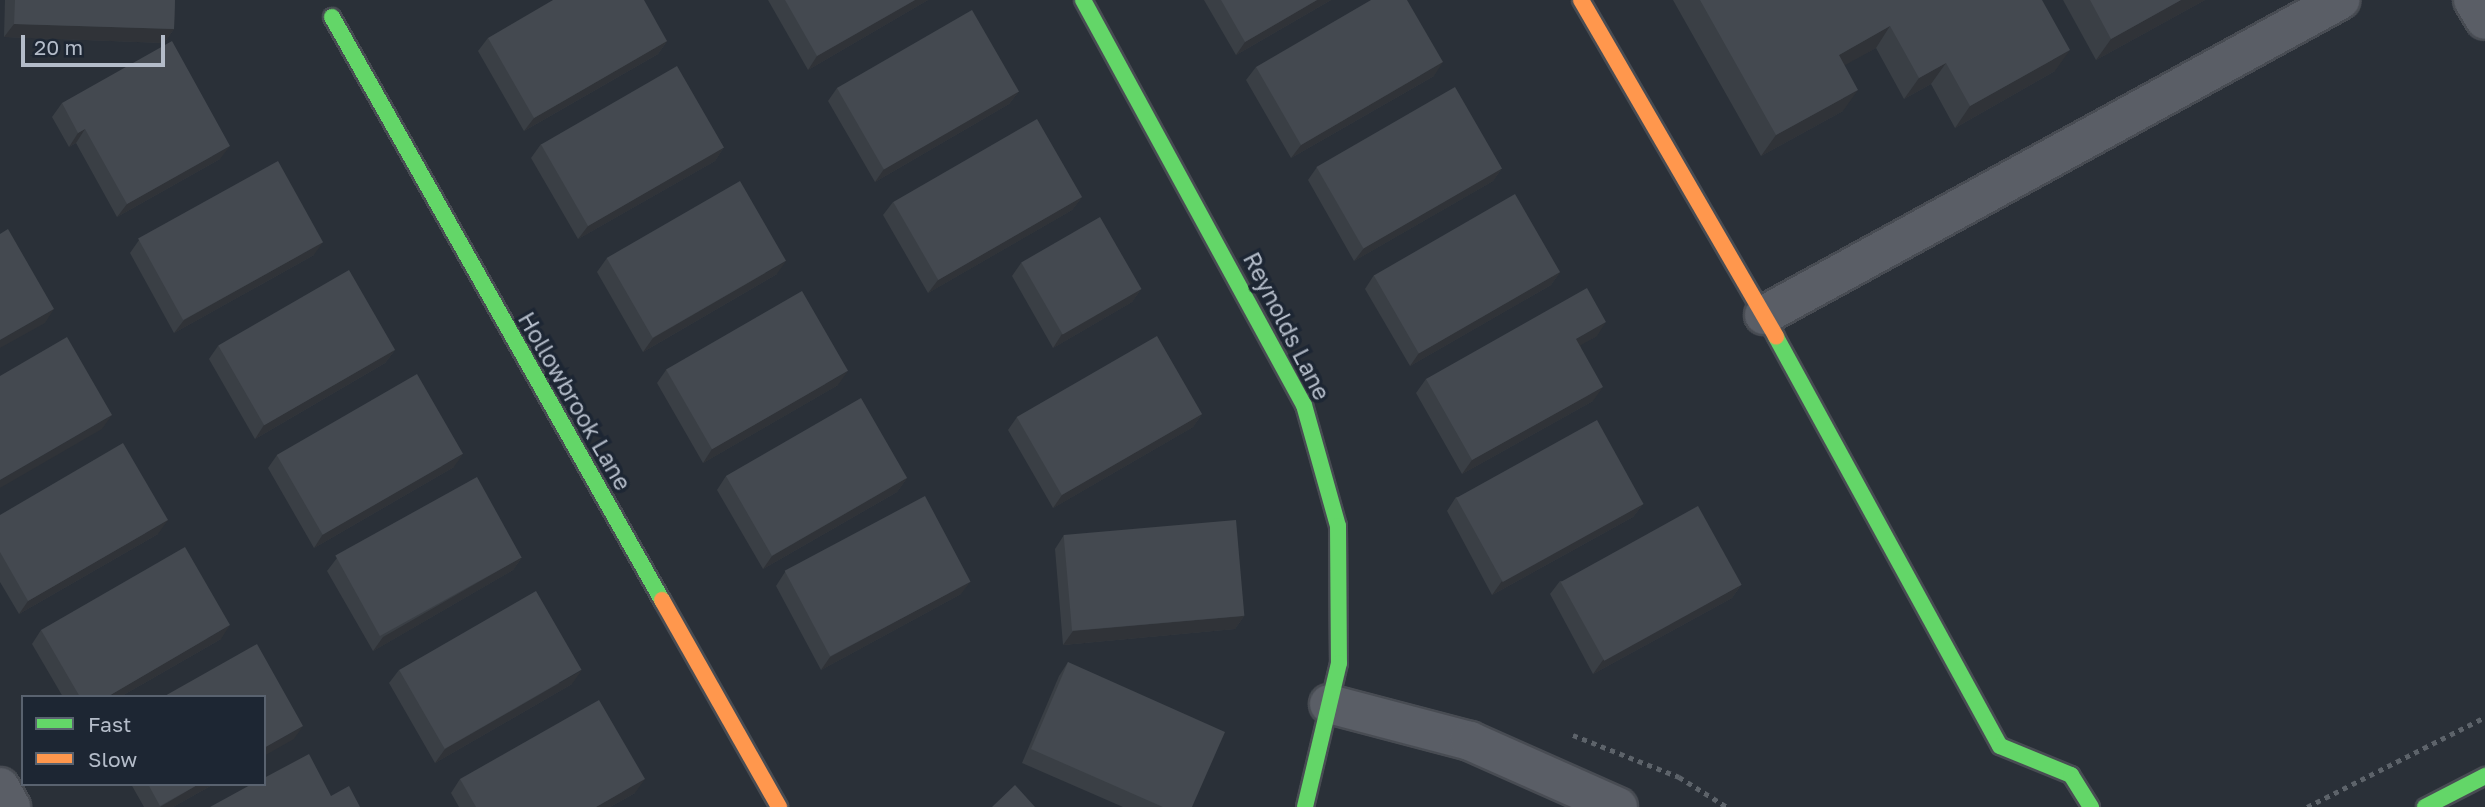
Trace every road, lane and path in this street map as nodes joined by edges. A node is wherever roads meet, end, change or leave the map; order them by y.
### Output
1 (1083, 0) edge
2 (1581, 0) edge
3 (2340, 0) edge
4 (2473, 0) edge
5 (332, 17) dead end
6 (2485, 20) edge
7 (1764, 314) junction
8 (1329, 704) junction
9 (2485, 718) edge
10 (2485, 776) edge
11 (0, 787) edge
12 (11, 807) edge
13 (779, 807) edge
14 (1305, 807) edge
15 (1618, 807) edge
16 (2091, 807) edge
17 (2307, 807) edge
18 (2425, 807) edge

1 - 8 street, Reynolds Lane
2 - 7 street
3 - 7 street
4 - 6 street
5 - 13 street, Hollowbrook Lane
7 - 16 street
8 - 14 street, Reynolds Lane
8 - 15 street
9 - 17 path
10 - 18 street
11 - 12 street

